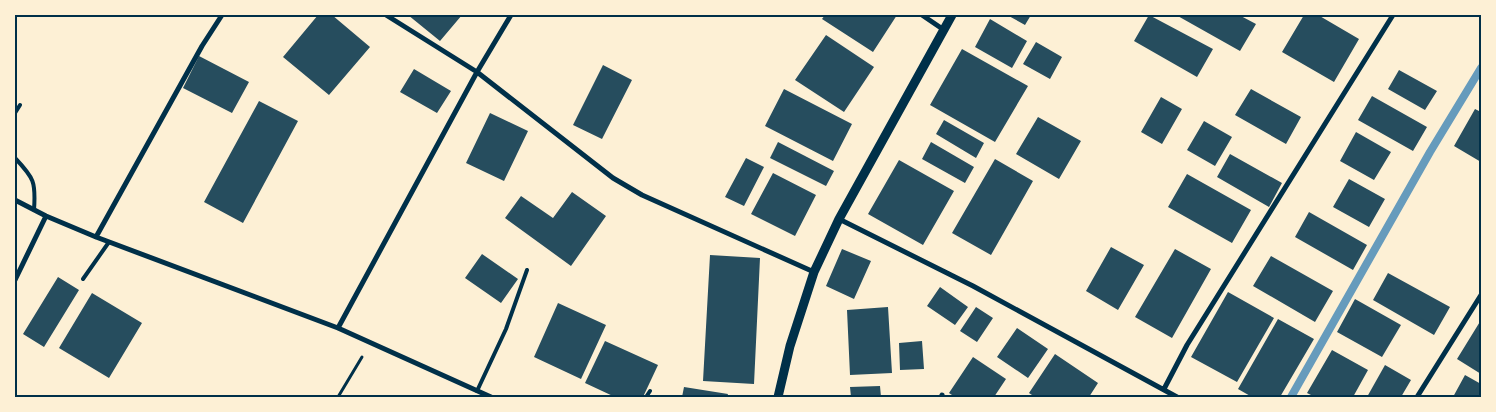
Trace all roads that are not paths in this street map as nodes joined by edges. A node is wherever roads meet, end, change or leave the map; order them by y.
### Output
1 (222, 15) edge
2 (386, 15) edge
3 (511, 15) edge
4 (922, 15) edge
5 (952, 15) edge
6 (1393, 15) edge
7 (944, 30) junction
8 (477, 72) junction
9 (20, 104) dead end
10 (15, 113) edge
11 (15, 158) edge
12 (15, 200) edge
13 (34, 210) junction
14 (46, 216) junction
15 (839, 219) junction
16 (96, 237) junction
17 (110, 242) junction
18 (526, 270) dead end
19 (814, 272) junction
20 (82, 279) dead end
21 (15, 280) edge
22 (1481, 295) edge
23 (338, 328) junction
24 (1164, 389) junction
25 (477, 391) junction
26 (650, 391) dead end
27 (491, 397) edge
28 (646, 397) edge
29 (778, 397) edge
30 (1177, 397) edge
31 (1417, 397) edge

1 - 16 street
2 - 8 street
3 - 8 street
4 - 7 street
5 - 7 street
6 - 24 street
7 - 15 street
8 - 19 street
8 - 23 street
9 - 10 lane
11 - 13 lane
12 - 13 street
13 - 14 street
14 - 16 street
14 - 21 street
15 - 19 street
15 - 24 street
16 - 17 street
17 - 20 lane
17 - 23 street
18 - 25 lane
19 - 29 street
22 - 31 street
23 - 25 street
24 - 30 street
25 - 27 street
26 - 28 lane

